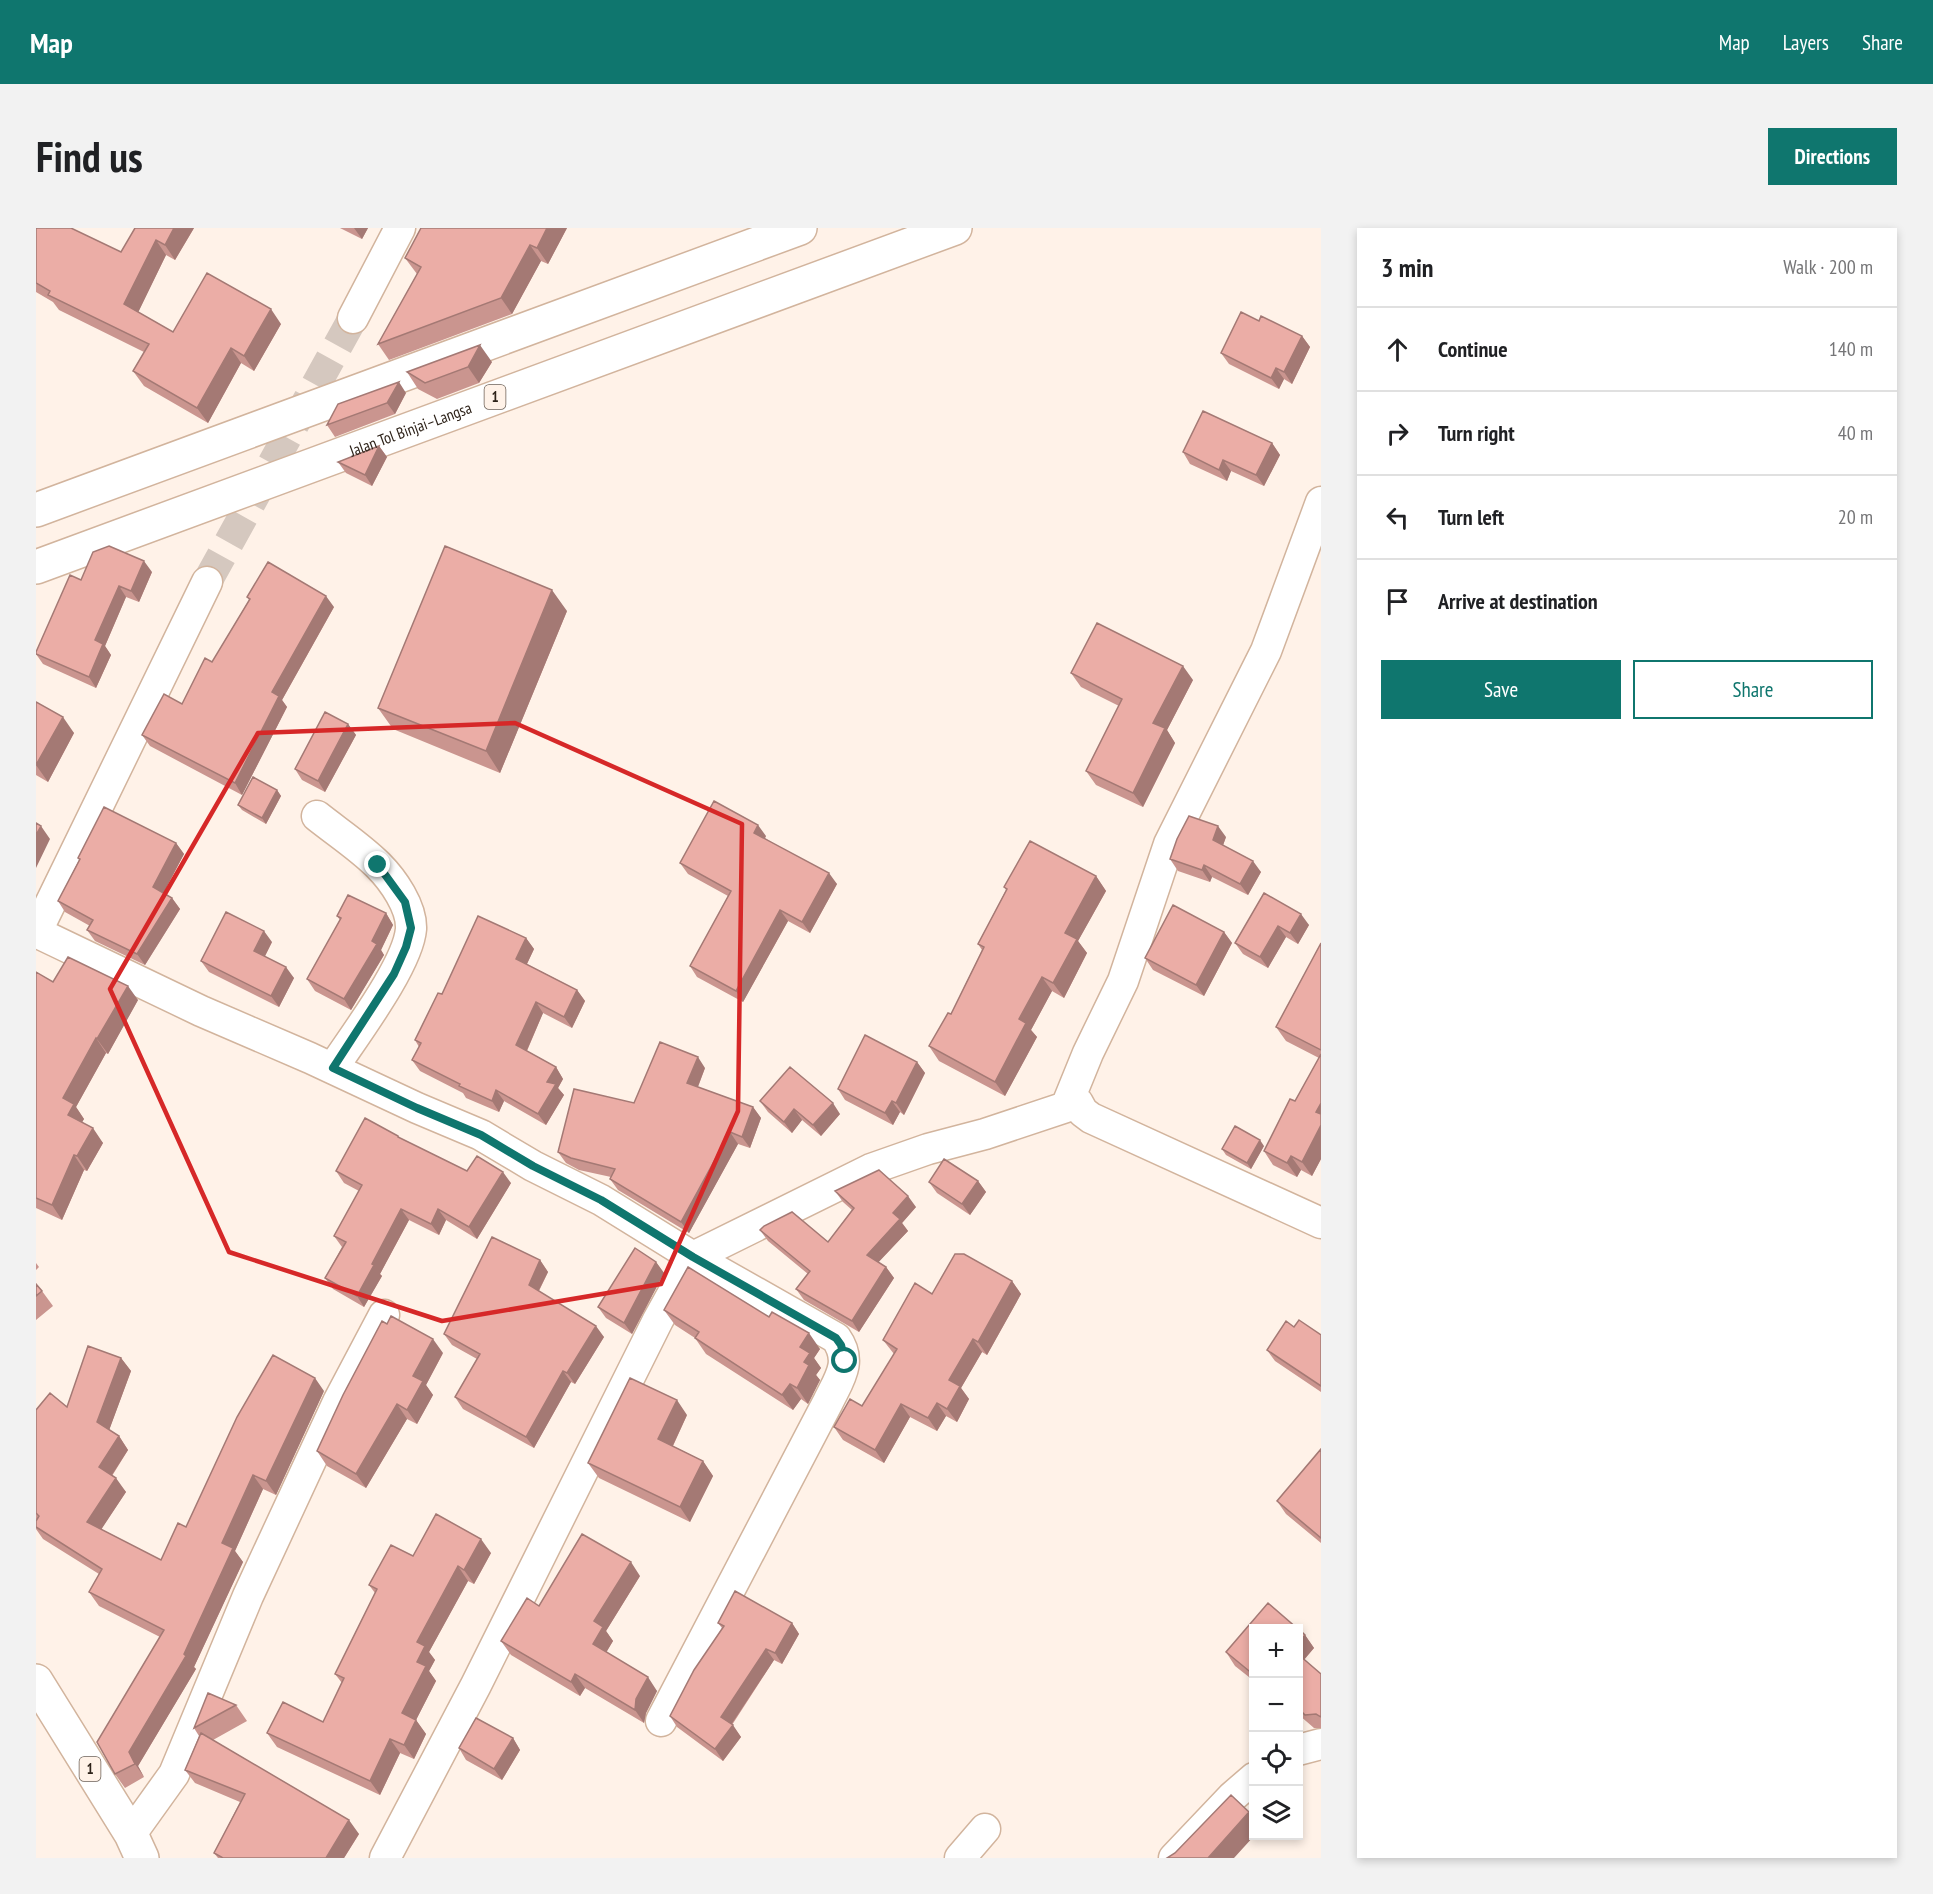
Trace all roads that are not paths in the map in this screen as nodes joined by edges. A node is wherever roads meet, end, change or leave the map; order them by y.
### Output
1 (400, 228) edge
2 (800, 228) edge
3 (955, 228) edge
4 (353, 318) tunnel mouth
5 (1321, 502) edge
6 (36, 510) edge
7 (36, 567) edge
8 (207, 582) tunnel mouth
9 (317, 816) dead end
10 (36, 933) edge
11 (333, 1068) junction
12 (1078, 1103) junction
13 (1321, 1223) edge
14 (693, 1257) junction
15 (384, 1315) dead end
16 (36, 1681) edge
17 (661, 1721) dead end
18 (1321, 1744) edge
19 (1303, 1749) edge
20 (1249, 1782) edge
21 (985, 1829) dead end
22 (136, 1846) edge
23 (385, 1858) edge
24 (960, 1858) edge
25 (1174, 1858) edge

1 - 4 street
2 - 6 highway
3 - 7 highway, Jalan Tol Binjai–Langsa / 1
5 - 12 street
8 - 10 street
9 - 11 street
10 - 11 street
11 - 14 street
12 - 13 street
12 - 14 street
14 - 17 street
14 - 23 street
15 - 22 street
16 - 22 highway, 1
18 - 19 street
20 - 25 street
21 - 24 street

